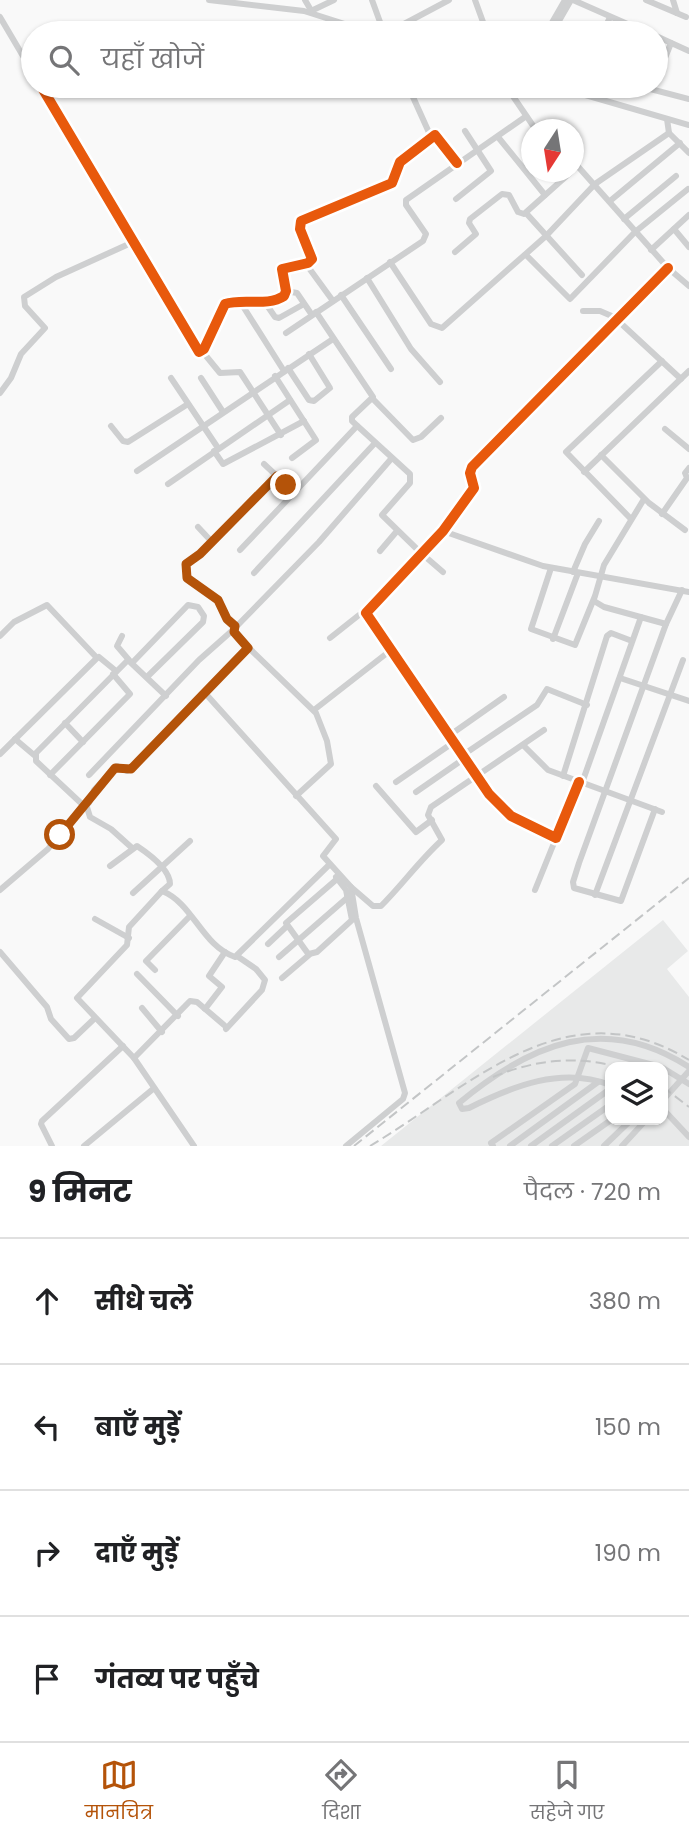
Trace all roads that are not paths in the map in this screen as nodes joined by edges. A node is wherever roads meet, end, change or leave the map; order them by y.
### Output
1 (209, 0) edge
2 (305, 0) edge
3 (334, 0) edge
4 (372, 0) edge
5 (449, 0) edge
6 (475, 0) edge
7 (565, 0) edge
8 (572, 0) edge
9 (596, 0) edge
10 (646, 0) edge
11 (673, 0) edge
12 (655, 2) edge
13 (590, 9) junction
14 (312, 12) junction
15 (677, 13) junction
16 (0, 17) edge
17 (610, 17) junction
18 (686, 17) dead end
19 (338, 21) edge
20 (381, 21) edge
21 (409, 21) edge
22 (483, 21) edge
23 (552, 21) edge
24 (559, 21) edge
25 (608, 21) edge
26 (619, 21) edge
27 (668, 42) edge
28 (671, 43) junction
29 (668, 50) edge
30 (689, 51) edge
31 (21, 53) edge
32 (668, 93) edge
33 (48, 98) edge
34 (413, 98) edge
35 (514, 98) edge
36 (596, 98) edge
37 (689, 99) edge
38 (526, 117) joint
39 (667, 119) junction
40 (689, 125) edge
41 (466, 131) dead end
42 (669, 133) junction
43 (498, 136) junction
44 (431, 137) junction
45 (680, 143) junction
46 (477, 150) junction
47 (689, 153) edge
48 (457, 163) junction
49 (584, 175) edge
50 (676, 177) dead end
51 (558, 182) edge
52 (595, 184) junction
53 (688, 189) edge
54 (545, 195) junction
55 (456, 199) dead end
56 (610, 201) junction
57 (526, 214) junction
58 (689, 215) edge
59 (624, 219) junction
60 (674, 229) junction
61 (635, 232) junction
62 (546, 236) junction
63 (131, 243) junction
64 (689, 247) edge
65 (652, 250) junction
66 (455, 252) dead end
67 (526, 255) junction
68 (390, 262) junction
69 (306, 264) junction
70 (668, 268) junction
71 (582, 275) dead end
72 (367, 278) junction
73 (689, 286) edge
74 (286, 291) junction
75 (341, 295) junction
76 (239, 300) junction
77 (264, 301) junction
78 (333, 301) junction
79 (304, 304) junction
80 (583, 311) dead end
81 (314, 314) junction
82 (619, 320) junction
83 (286, 333) dead end
84 (333, 339) junction
85 (202, 351) junction
86 (309, 354) junction
87 (662, 361) junction
88 (391, 369) dead end
89 (286, 370) junction
90 (689, 371) edge
91 (275, 376) junction
92 (201, 378) dead end
93 (171, 379) dead end
94 (681, 379) junction
95 (440, 382) dead end
96 (251, 392) junction
97 (0, 393) edge
98 (373, 399) junction
99 (290, 400) junction
100 (188, 404) junction
101 (223, 412) junction
102 (267, 414) junction
103 (441, 418) dead end
104 (304, 421) junction
105 (111, 426) dead end
106 (203, 426) junction
107 (357, 426) junction
108 (665, 429) dead end
109 (281, 435) junction
110 (375, 443) junction
111 (216, 449) junction
112 (689, 449) edge
113 (601, 454) junction
114 (292, 458) dead end
115 (391, 459) junction
116 (264, 464) dead end
117 (689, 468) edge
118 (137, 471) dead end
119 (584, 472) junction
120 (277, 476) junction
121 (168, 484) dead end
122 (294, 492) junction
123 (644, 499) junction
124 (662, 514) junction
125 (631, 519) junction
126 (599, 521) dead end
127 (198, 527) dead end
128 (685, 530) dead end
129 (397, 531) junction
130 (443, 531) junction
131 (212, 542) junction
132 (240, 550) dead end
133 (380, 551) dead end
134 (421, 553) junction
135 (551, 568) junction
136 (443, 572) dead end
137 (254, 573) dead end
138 (576, 573) junction
139 (600, 577) junction
140 (686, 591) edge
141 (594, 601) junction
142 (366, 615) junction
143 (641, 617) junction
144 (666, 624) junction
145 (235, 627) junction
146 (0, 636) edge
147 (122, 636) dead end
148 (330, 638) dead end
149 (553, 639) junction
150 (632, 640) junction
151 (248, 648) junction
152 (391, 650) junction
153 (99, 657) dead end
154 (683, 660) dead end
155 (131, 661) junction
156 (115, 673) junction
157 (148, 676) junction
158 (620, 678) junction
159 (643, 686) junction
160 (205, 693) junction
161 (668, 694) junction
162 (166, 696) junction
163 (504, 697) dead end
164 (689, 701) edge
165 (587, 705) junction
166 (313, 710) junction
167 (65, 723) junction
168 (544, 730) dead end
169 (450, 735) junction
170 (15, 739) junction
171 (83, 742) junction
172 (454, 742) junction
173 (523, 745) junction
174 (0, 754) edge
175 (34, 755) junction
176 (464, 756) junction
177 (50, 775) junction
178 (89, 775) dead end
179 (478, 776) junction
180 (563, 776) junction
181 (396, 782) dead end
182 (580, 782) junction
183 (376, 786) dead end
184 (605, 791) junction
185 (416, 792) dead end
186 (296, 796) junction
187 (630, 800) junction
188 (84, 804) junction
189 (432, 820) junction
190 (556, 838) junction
191 (190, 841) dead end
192 (131, 848) junction
193 (110, 866) dead end
194 (161, 867) junction
195 (331, 867) junction
196 (337, 879) junction
197 (351, 887) junction
198 (0, 890) edge
199 (535, 890) dead end
200 (162, 891) junction
201 (133, 893) dead end
202 (595, 895) junction
203 (348, 897) junction
204 (190, 916) junction
205 (95, 919) dead end
206 (286, 927) junction
207 (129, 939) junction
208 (298, 942) junction
209 (268, 944) dead end
210 (0, 952) edge
211 (225, 952) junction
212 (309, 954) junction
213 (237, 956) junction
214 (279, 957) dead end
215 (155, 970) dead end
216 (136, 974) dead end
217 (282, 978) dead end
218 (142, 1008) dead end
219 (205, 1009) junction
220 (178, 1016) junction
221 (95, 1018) junction
222 (162, 1032) junction
223 (123, 1045) junction
224 (134, 1058) junction
225 (640, 1062) edge
226 (689, 1069) edge
227 (668, 1071) edge
228 (578, 1077) junction
229 (682, 1078) junction
230 (598, 1082) junction
231 (689, 1084) edge
232 (605, 1085) edge
233 (153, 1089) junction
234 (605, 1091) edge
235 (668, 1094) edge
236 (605, 1109) edge
237 (668, 1114) edge
238 (605, 1124) edge
239 (626, 1125) edge
240 (641, 1125) edge
241 (689, 1138) edge
242 (52, 1146) edge
243 (84, 1146) edge
244 (194, 1146) edge
245 (346, 1146) edge
246 (493, 1146) edge
247 (510, 1146) edge
248 (531, 1146) edge
249 (552, 1146) edge
250 (574, 1146) edge
251 (604, 1146) edge
252 (622, 1146) edge

1 - 14 street
2 - 14 street
3 - 14 street
4 - 20 street
5 - 21 street
6 - 22 street
7 - 23 street
8 - 13 street
8 - 24 street
9 - 13 street
10 - 12 street
11 - 15 street
12 - 15 street
13 - 17 street
14 - 19 street
15 - 18 street
16 - 31 street
17 - 25 street
17 - 26 street
27 - 28 street
28 - 29 street
28 - 30 street
32 - 37 street
33 - 63 street
34 - 44 street
35 - 38 street
36 - 39 street
38 - 43 street
39 - 40 street
39 - 42 street
41 - 46 street
42 - 45 street
42 - 52 street
43 - 46 street
43 - 54 street
44 - 48 street
44 - 69 street
45 - 47 street
45 - 56 street
46 - 48 street
46 - 55 street
48 - 68 street
49 - 52 street
50 - 59 street
51 - 54 street
52 - 56 street
52 - 62 street
53 - 61 street
54 - 57 street
56 - 59 street
57 - 62 street
57 - 66 street
58 - 60 street
59 - 61 street
60 - 64 street
60 - 65 street
61 - 65 street
61 - 67 street
62 - 67 street
62 - 71 street
63 - 85 street
63 - 97 street
65 - 70 street
67 - 68 street
68 - 72 street
69 - 74 street
69 - 78 street
70 - 73 street
70 - 82 street
72 - 75 street
72 - 95 street
74 - 77 street
74 - 79 street
75 - 78 street
75 - 88 street
76 - 77 street
76 - 85 street
76 - 89 street
77 - 79 street
78 - 81 street
79 - 81 street
80 - 82 street
81 - 83 street
81 - 84 street
82 - 87 street
82 - 130 street
84 - 86 street
84 - 98 street
85 - 96 street
86 - 89 street
86 - 89 street
87 - 94 street
87 - 119 street
89 - 91 street
90 - 94 street
91 - 96 street
91 - 99 street
92 - 101 street
93 - 100 street
94 - 113 street
96 - 101 street
96 - 102 street
98 - 103 street
98 - 107 street
99 - 102 street
99 - 104 street
100 - 105 street
100 - 106 street
101 - 106 street
102 - 109 street
102 - 111 street
104 - 109 street
104 - 114 street
106 - 111 street
106 - 118 street
107 - 110 street
107 - 122 street
108 - 112 street
109 - 111 street
110 - 115 street
110 - 137 street
111 - 121 street
113 - 119 street
113 - 123 street
115 - 129 street
115 - 145 street
116 - 120 street
117 - 124 street
119 - 125 street
120 - 122 street
120 - 131 street
122 - 132 street
123 - 124 street
123 - 125 street
124 - 128 street
125 - 139 street
126 - 138 street
127 - 131 street
129 - 133 street
129 - 134 street
130 - 134 street
130 - 135 street
131 - 145 street
134 - 136 street
134 - 142 street
135 - 138 street
135 - 149 street
138 - 139 street
138 - 149 street
139 - 140 street
139 - 141 street
140 - 144 street
141 - 143 street
141 - 149 street
142 - 148 street
142 - 152 street
143 - 144 street
143 - 150 street
144 - 159 street
145 - 151 street
145 - 162 street
146 - 170 street
147 - 155 street
150 - 158 street
150 - 165 street
151 - 160 street
151 - 166 street
152 - 166 street
152 - 169 street
153 - 156 street
154 - 161 street
155 - 156 street
155 - 157 street
155 - 157 street
156 - 167 street
156 - 171 street
157 - 162 street
158 - 159 street
158 - 182 street
159 - 161 street
159 - 184 street
160 - 186 street
160 - 188 street
161 - 164 street
161 - 187 street
162 - 178 street
163 - 169 street
165 - 176 street
165 - 180 street
166 - 186 street
167 - 171 street
167 - 175 street
168 - 173 street
169 - 172 street
170 - 174 street
170 - 175 street
171 - 177 street
172 - 176 street
172 - 181 street
173 - 179 street
173 - 180 street
175 - 177 street
176 - 179 street
176 - 185 street
177 - 188 street
179 - 189 street
179 - 190 street
180 - 182 street
182 - 184 street
182 - 190 street
183 - 189 street
184 - 187 street
184 - 202 street
186 - 195 street
187 - 202 street
187 - 202 street
188 - 192 street
188 - 198 street
189 - 197 street
190 - 199 street
191 - 194 street
192 - 193 street
192 - 194 street
194 - 200 street
194 - 201 street
195 - 196 street
195 - 197 street
195 - 213 street
196 - 203 street
196 - 206 street
197 - 245 street
200 - 204 street
200 - 207 street
203 - 208 street
203 - 212 street
204 - 211 street
204 - 215 street
205 - 207 street
206 - 208 street
206 - 209 street
207 - 221 street
208 - 212 street
208 - 214 street
210 - 221 street
211 - 213 street
211 - 219 street
212 - 217 street
213 - 219 street
216 - 220 street
218 - 222 street
219 - 220 street
220 - 222 street
221 - 223 street
222 - 224 street
223 - 224 street
223 - 242 street
224 - 233 street
225 - 228 street
226 - 228 street
226 - 229 street
227 - 229 street
228 - 230 street
228 - 246 street
229 - 231 street
229 - 235 street
230 - 232 street
230 - 247 street
233 - 243 street
233 - 244 street
234 - 248 street
236 - 249 street
237 - 241 street
238 - 250 street
239 - 251 street
240 - 252 street

